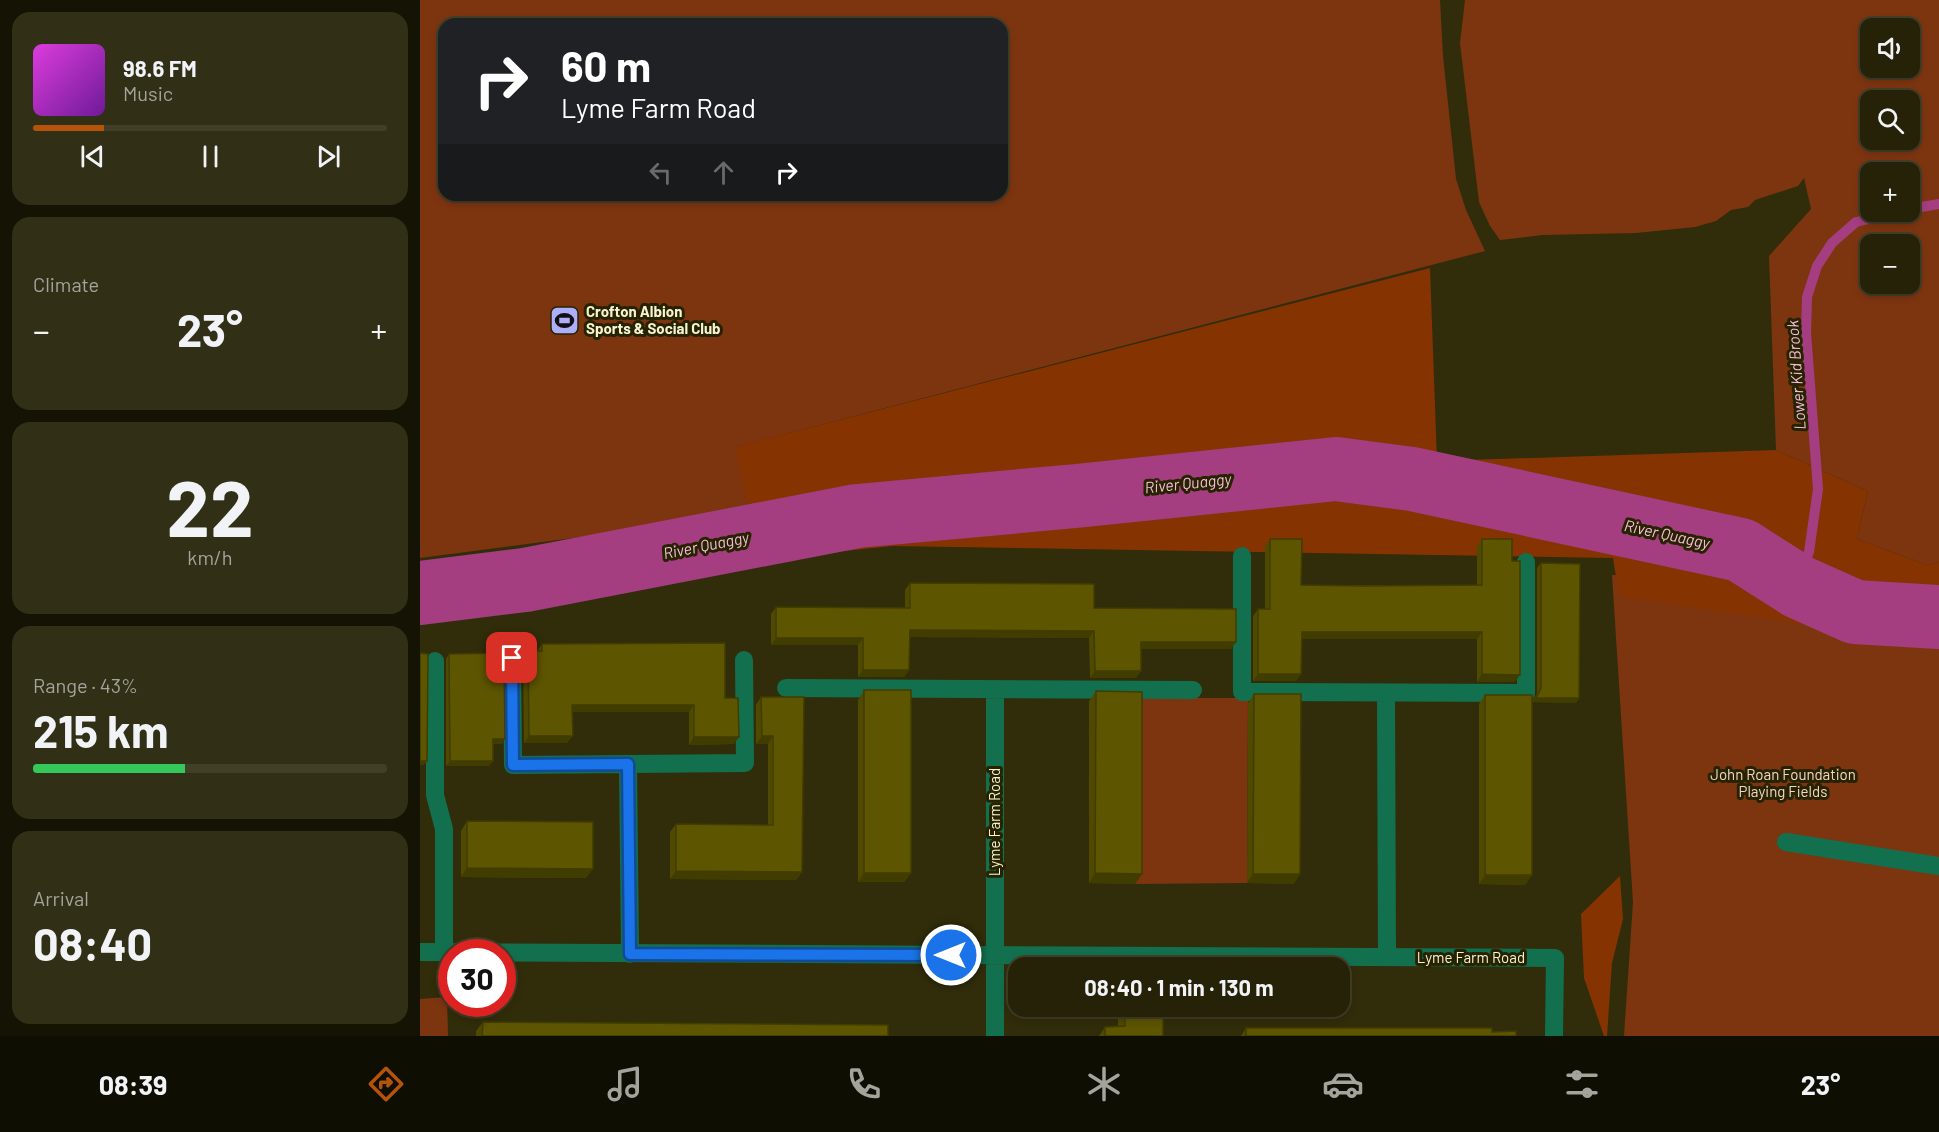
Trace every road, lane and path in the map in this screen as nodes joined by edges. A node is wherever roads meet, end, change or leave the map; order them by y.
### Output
1 (1242, 556) dead end
2 (1526, 562) dead end
3 (512, 658) dead end
4 (744, 660) dead end
5 (435, 661) dead end
6 (786, 688) dead end
7 (995, 689) junction
8 (1193, 690) dead end
9 (1386, 693) junction
10 (628, 764) junction
11 (1786, 842) dead end
12 (1939, 867) edge
13 (444, 939) edge
14 (420, 952) edge
15 (438, 952) edge
16 (516, 953) edge
17 (630, 954) junction
18 (995, 955) junction
19 (1387, 957) junction
20 (996, 1036) edge
21 (1554, 1036) edge

1 - 9 street
2 - 9 street
3 - 10 street
4 - 10 street
5 - 13 street
6 - 7 street
7 - 8 street
7 - 18 street, Lyme Farm Road
9 - 19 street
10 - 17 street
11 - 12 street
14 - 15 street, Lyme Farm Road
16 - 17 street, Lyme Farm Road
17 - 18 street, Lyme Farm Road
18 - 19 street, Lyme Farm Road
18 - 20 street
19 - 21 street, Lyme Farm Road

